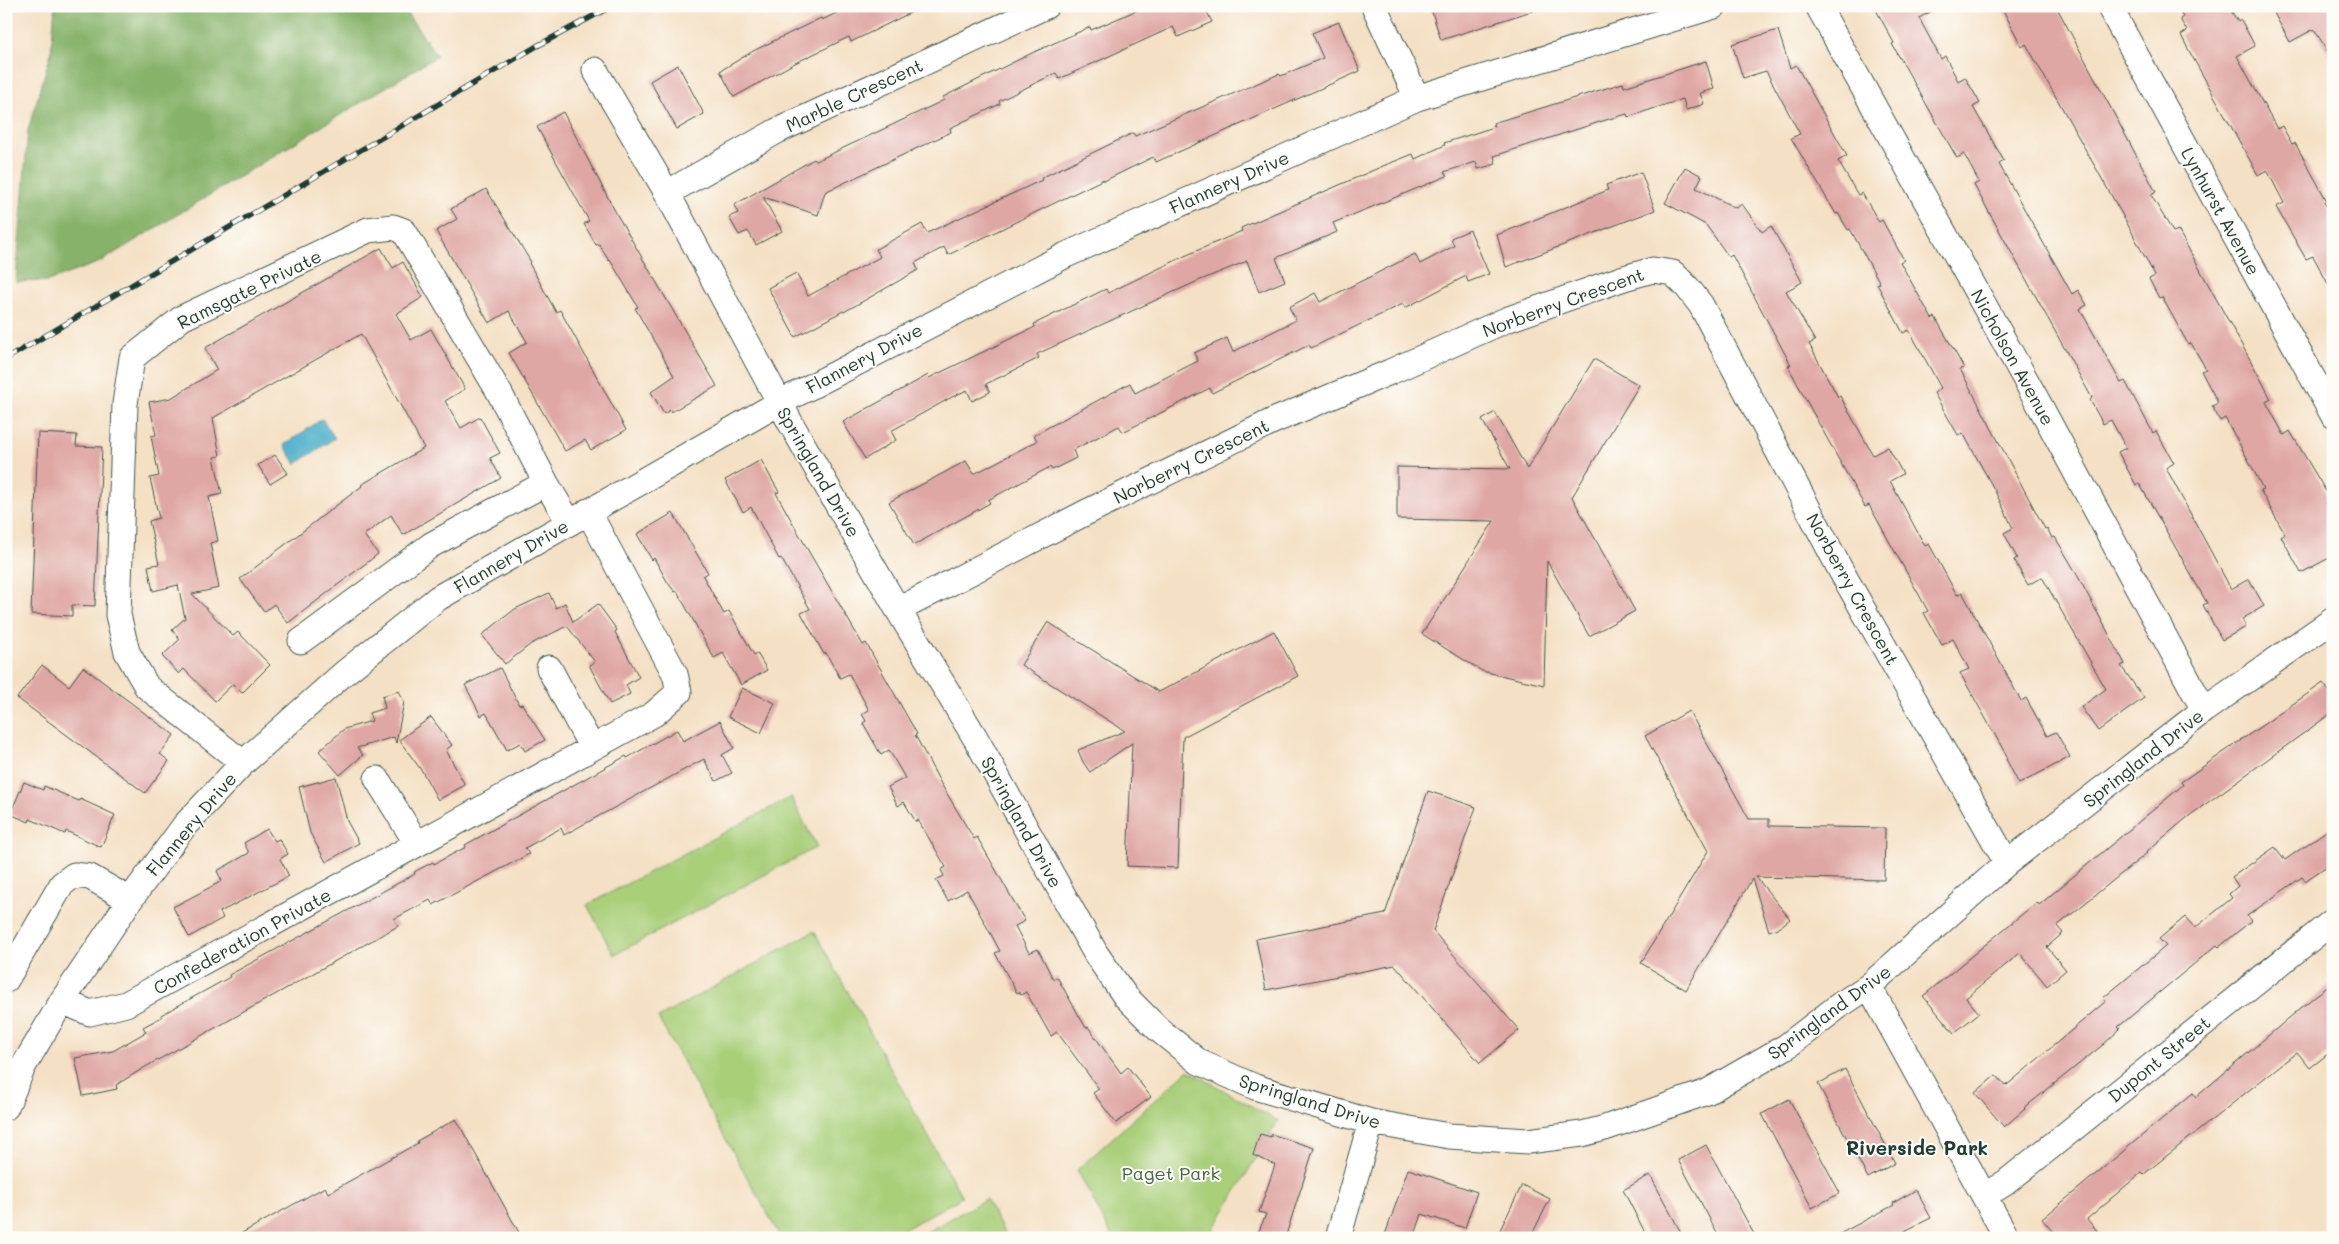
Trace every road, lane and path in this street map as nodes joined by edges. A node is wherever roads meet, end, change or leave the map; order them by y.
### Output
1 (1046, 6) edge
2 (1374, 6) edge
3 (1714, 6) edge
4 (1818, 6) edge
5 (2109, 6) edge
6 (595, 70) dead end
7 (1417, 98) junction
8 (667, 193) junction
9 (779, 402) junction
10 (2333, 415) edge
11 (546, 483) junction
12 (579, 516) junction
13 (898, 610) junction
14 (2333, 620) edge
15 (301, 641) dead end
16 (549, 668) dead end
17 (2204, 710) junction
18 (592, 748) junction
19 (243, 763) junction
20 (377, 779) dead end
21 (417, 844) junction
22 (2007, 863) junction
23 (130, 900) junction
24 (2333, 921) edge
25 (6, 980) edge
26 (1869, 986) junction
27 (62, 1001) junction
28 (6, 1106) edge
29 (1371, 1122) junction
30 (1984, 1196) junction
31 (1338, 1238) edge
32 (2007, 1238) edge

1 - 8 street, Marble Crescent
2 - 7 street
3 - 7 street, Flannery Drive
4 - 17 street, Nicholson Avenue
5 - 10 street, Lynhurst Avenue
6 - 8 street, Springland Drive
7 - 9 street, Flannery Drive
8 - 9 street, Springland Drive
9 - 12 street, Flannery Drive
9 - 13 street, Springland Drive
11 - 12 street, Ramsgate Private
11 - 15 street
11 - 19 street, Ramsgate Private
12 - 18 street, Confederation Private
12 - 19 street, Flannery Drive
13 - 22 street, Norberry Crescent
13 - 29 street, Springland Drive
14 - 17 street, Springland Drive
16 - 18 street
17 - 22 street, Springland Drive
18 - 21 street, Confederation Private
19 - 23 street, Flannery Drive
20 - 21 street
21 - 27 street, Confederation Private
22 - 26 street, Springland Drive
23 - 25 street
23 - 27 street, Flannery Drive
24 - 30 street, Dupont Street
26 - 29 street, Springland Drive
26 - 30 street
27 - 28 street, Flannery Drive
29 - 31 street
30 - 32 street

